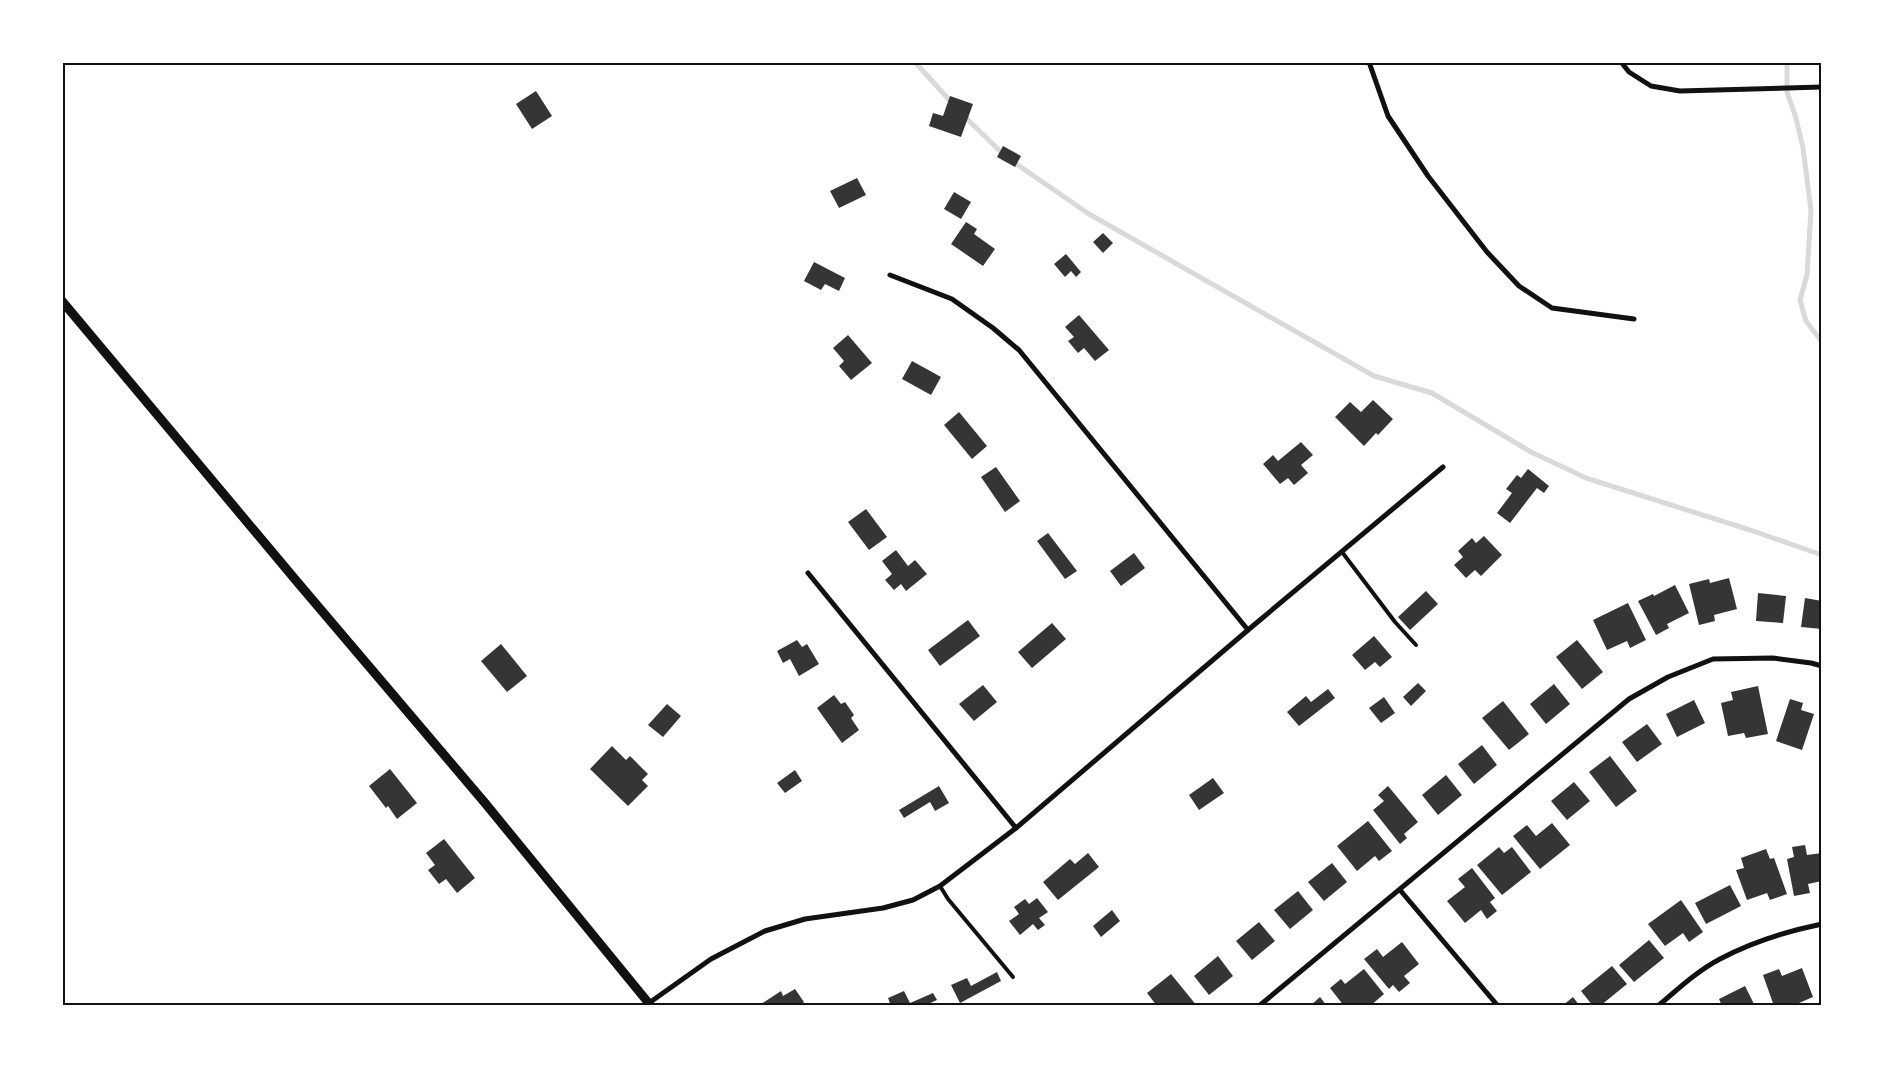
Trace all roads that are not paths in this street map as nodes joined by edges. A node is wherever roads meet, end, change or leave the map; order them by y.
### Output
1 (1369, 62) edge
2 (1621, 62) edge
3 (1822, 87) edge
4 (890, 275) dead end
5 (62, 301) edge
6 (1634, 319) dead end
7 (1444, 467) dead end
8 (1342, 552) junction
9 (808, 573) dead end
10 (1248, 630) junction
11 (1416, 645) dead end
12 (1822, 666) edge
13 (1016, 828) junction
14 (940, 886) junction
15 (1400, 890) junction
16 (1822, 924) edge
17 (1013, 977) dead end
18 (650, 1004) edge
19 (1259, 1006) edge
20 (1498, 1006) edge
21 (1658, 1006) edge

1 - 6 street
2 - 3 street
4 - 10 street
5 - 18 street
7 - 8 street
8 - 10 street
8 - 11 lane
9 - 13 street
10 - 13 street
12 - 15 street
13 - 14 street
14 - 17 lane
14 - 18 street
15 - 19 street
15 - 20 street
16 - 21 street

